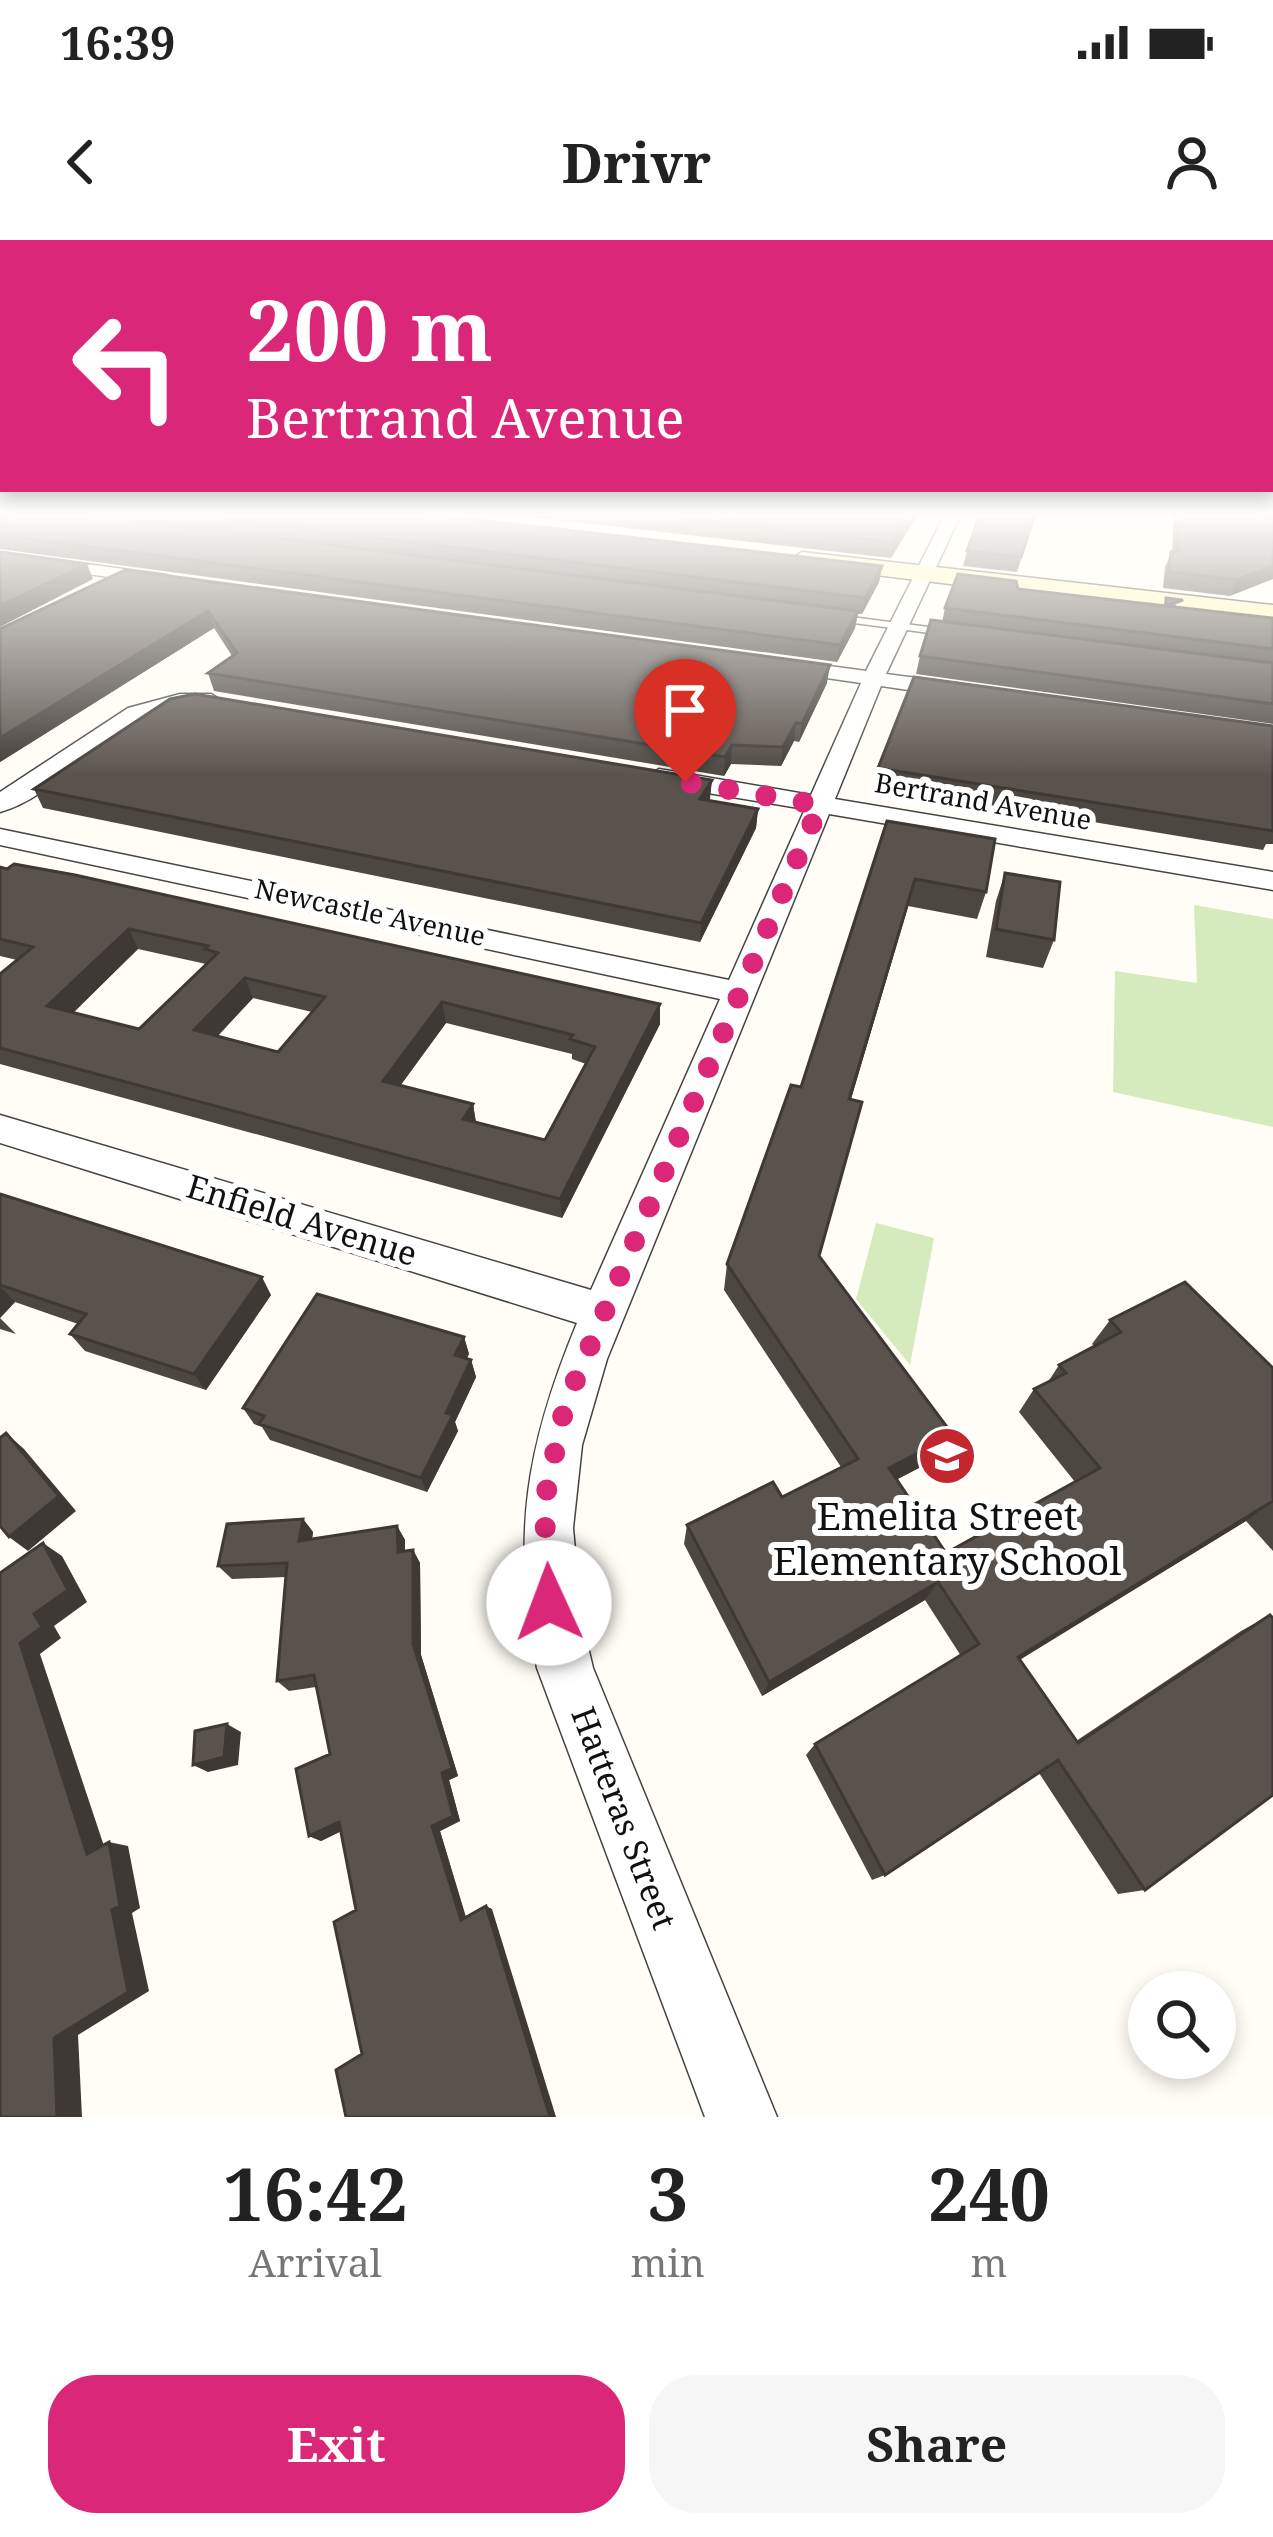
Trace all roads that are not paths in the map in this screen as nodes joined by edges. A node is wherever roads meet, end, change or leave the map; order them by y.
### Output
1 (907, 602) edge
2 (1164, 602) edge
3 (1273, 614) edge
4 (824, 617) edge
5 (896, 626) junction
6 (968, 635) edge
7 (752, 662) edge
8 (874, 678) junction
9 (975, 692) edge
10 (232, 705) edge
11 (635, 773) edge
12 (0, 804) edge
13 (820, 805) junction
14 (0, 837) edge
15 (1273, 881) edge
16 (740, 993) junction
17 (0, 1129) edge
18 (603, 1312) junction
19 (741, 2117) edge

1 - 5 street, Hatteras Street
2 - 3 main road
4 - 5 lane
5 - 6 lane
5 - 8 street, Hatteras Street
7 - 8 street
8 - 9 street
8 - 13 street, Hatteras Street
10 - 12 street
11 - 13 street, Bertrand Avenue
13 - 15 street, Bertrand Avenue
13 - 16 street, Hatteras Street
14 - 16 street, Newcastle Avenue
16 - 18 street, Hatteras Street
17 - 18 street, Enfield Avenue
18 - 19 street, Hatteras Street

